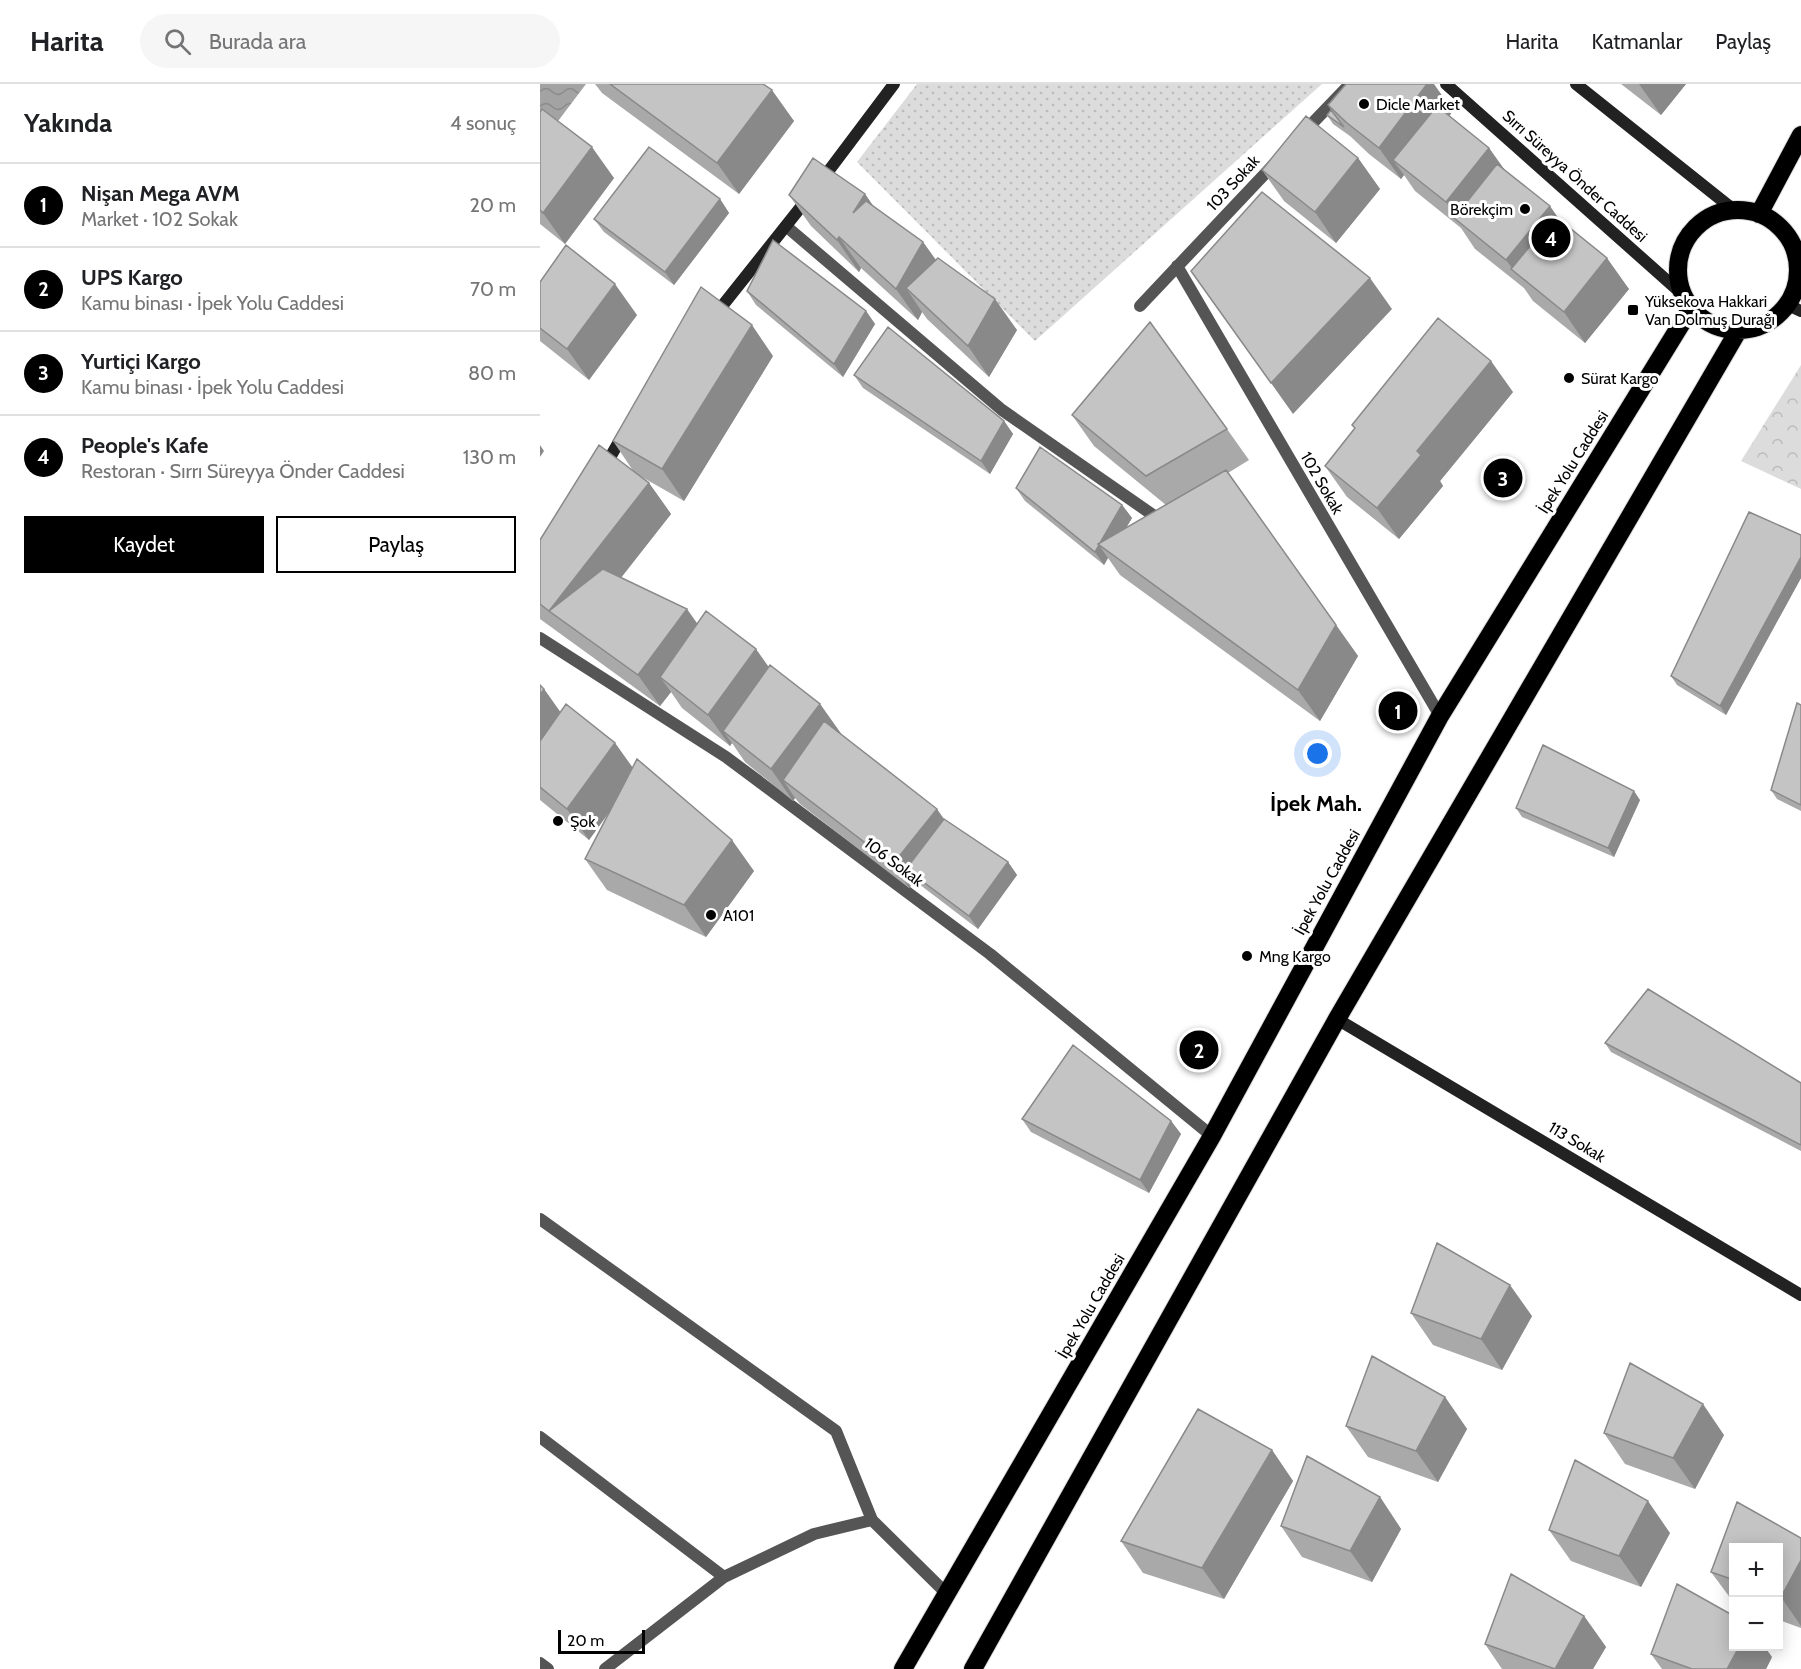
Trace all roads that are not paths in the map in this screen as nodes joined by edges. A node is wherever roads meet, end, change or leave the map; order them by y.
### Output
1 (894, 84) edge
2 (1350, 84) edge
3 (1446, 84) edge
4 (1576, 84) edge
5 (1801, 135) edge
6 (1734, 210) junction
7 (1759, 214) junction
8 (787, 227) junction
9 (1798, 244) edge
10 (1177, 266) junction
11 (1686, 300) junction
12 (1140, 306) dead end
13 (1795, 308) edge
14 (707, 326) edge
15 (1738, 331) junction
16 (628, 426) edge
17 (599, 477) edge
18 (1171, 528) edge
19 (540, 638) edge
20 (1440, 716) junction
21 (1337, 1018) junction
22 (1212, 1136) junction
23 (540, 1219) edge
24 (1801, 1295) edge
25 (540, 1437) edge
26 (872, 1520) junction
27 (724, 1577) junction
28 (947, 1594) junction
29 (540, 1663) edge
30 (548, 1669) edge
31 (605, 1669) edge
32 (903, 1669) edge
33 (973, 1669) edge

1 - 8 street
2 - 10 street, 103 Sokak
3 - 11 street, Sırrı Süreyya Önder Caddesi
4 - 6 street
5 - 7 highway
6 - 7 highway
6 - 11 highway
7 - 9 highway
8 - 14 street
8 - 18 street
9 - 13 highway
10 - 12 street, 103 Sokak
10 - 20 street, 102 Sokak
11 - 15 highway
11 - 20 highway, İpek Yolu Caddesi
13 - 15 highway
15 - 21 highway
16 - 17 street
19 - 22 street, 106 Sokak
20 - 22 highway, İpek Yolu Caddesi
21 - 24 street, 113 Sokak
21 - 33 highway
22 - 28 highway, İpek Yolu Caddesi
23 - 26 street
25 - 27 street
26 - 27 street
26 - 28 street
27 - 31 street
28 - 32 highway, İpek Yolu Caddesi
29 - 30 street

